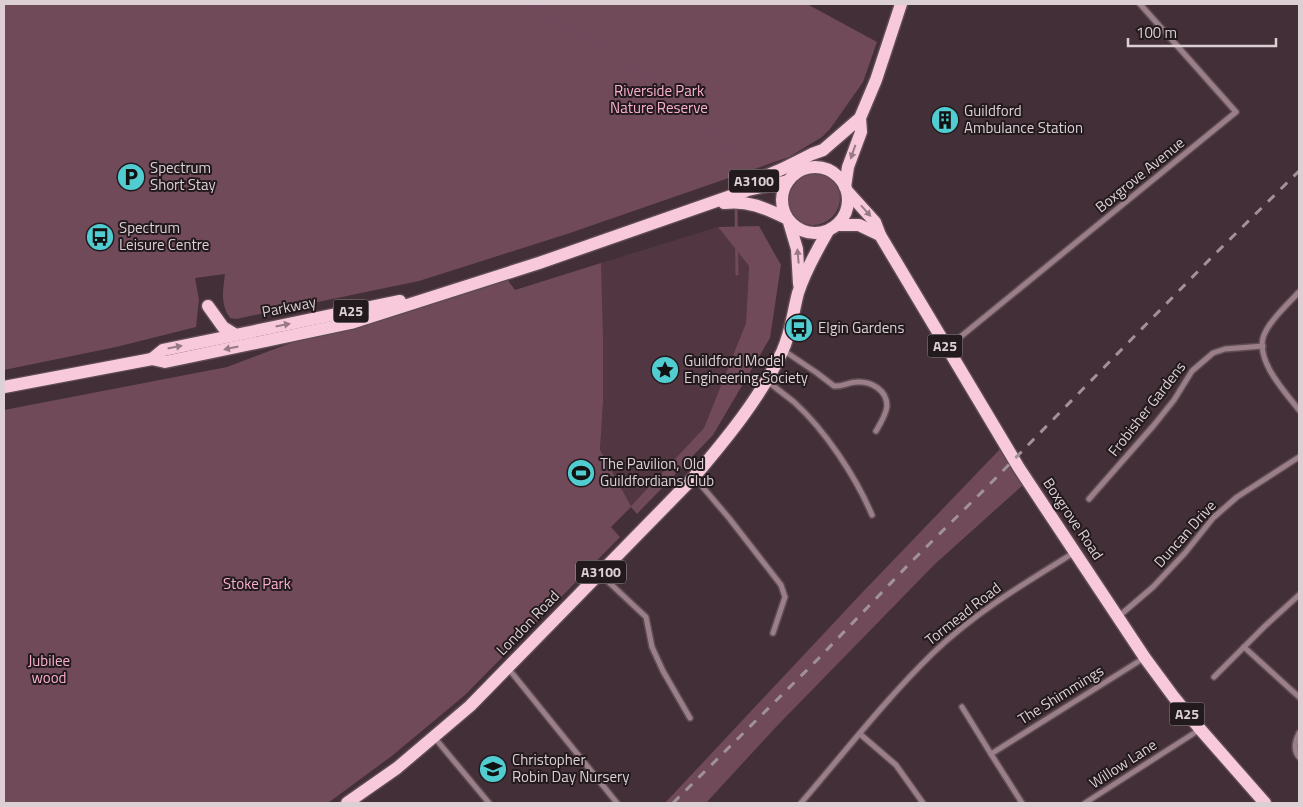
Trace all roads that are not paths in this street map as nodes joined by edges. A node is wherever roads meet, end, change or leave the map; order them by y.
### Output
1 (901, 4) edge
2 (1140, 4) edge
3 (860, 118) junction
4 (823, 150) junction
5 (803, 169) junction
6 (788, 181) junction
7 (846, 189) junction
8 (686, 213) junction
9 (788, 220) junction
10 (833, 228) junction
11 (880, 235) junction
12 (466, 286) junction
13 (799, 292) junction
14 (1299, 292) edge
15 (208, 306) dead end
16 (236, 335) junction
17 (1262, 346) junction
18 (946, 349) junction
19 (783, 350) junction
20 (152, 359) junction
21 (766, 381) junction
22 (4, 388) edge
23 (1299, 410) edge
24 (876, 431) dead end
25 (1299, 456) edge
26 (694, 477) junction
27 (1089, 499) dead end
28 (872, 516) dead end
29 (1074, 552) junction
30 (600, 574) junction
31 (1299, 595) edge
32 (1118, 617) junction
33 (773, 633) dead end
34 (1244, 647) junction
35 (1145, 658) junction
36 (508, 668) junction
37 (1214, 677) dead end
38 (1299, 697) edge
39 (962, 707) dead end
40 (690, 718) dead end
41 (1200, 729) junction
42 (1299, 733) edge
43 (860, 734) junction
44 (433, 737) junction
45 (991, 754) junction
46 (1299, 757) edge
47 (360, 799) edge
48 (347, 803) edge
49 (489, 803) edge
50 (616, 803) edge
51 (801, 803) edge
52 (923, 803) edge
53 (1022, 803) edge
54 (1085, 803) edge
55 (1265, 803) edge

1 - 3 main road, A3100
2 - 18 street, Boxgrove Avenue
3 - 4 main road, A3100
3 -> 7 main road
4 - 5 main road, A3100
4 - 8 main road, A3100
5 - 6 main road
5 - 7 main road
6 - 8 main road, A25
6 - 9 main road
7 - 10 main road
7 -> 11 main road, A25
8 - 9 main road, A25
8 - 12 main road, Parkway / A25
9 - 10 main road
13 -> 9 main road, London Road / A3100
10 - 11 main road
10 - 13 main road, London Road / A3100
11 - 18 main road, Boxgrove Road / A25
16 -> 12 main road, Parkway / A25
12 -> 20 main road, Parkway / A25
13 - 19 main road, London Road / A3100
14 - 17 street
15 - 16 main road
20 -> 16 main road, Parkway / A25
17 - 23 street
17 - 27 street, Frobisher Gardens
18 - 29 main road, Boxgrove Road / A25
19 - 21 main road, London Road / A3100
19 - 24 street
20 - 22 main road, Parkway / A25
21 - 26 main road, London Road / A3100
21 - 28 street
25 - 32 street, Duncan Drive
26 - 30 main road, London Road / A3100
26 - 33 street
29 - 32 main road, Boxgrove Road / A25
29 - 43 street, Tormead Road
30 - 36 main road, London Road / A3100
30 - 40 street
31 - 34 street
32 - 35 main road, Boxgrove Road / A25
34 - 37 street
34 - 38 street
35 - 41 main road, Boxgrove Road / A25
35 - 45 street, The Shimmings
36 - 44 main road, London Road / A3100
36 - 50 street
39 - 45 street
41 - 54 street, Willow Lane
41 - 55 main road, Boxgrove Road / A25
42 - 46 street
43 - 51 street, Tormead Road
43 - 52 street
44 - 47 main road, London Road / A3100
44 - 49 street
45 - 53 street
47 - 48 main road, London Road / A3100

